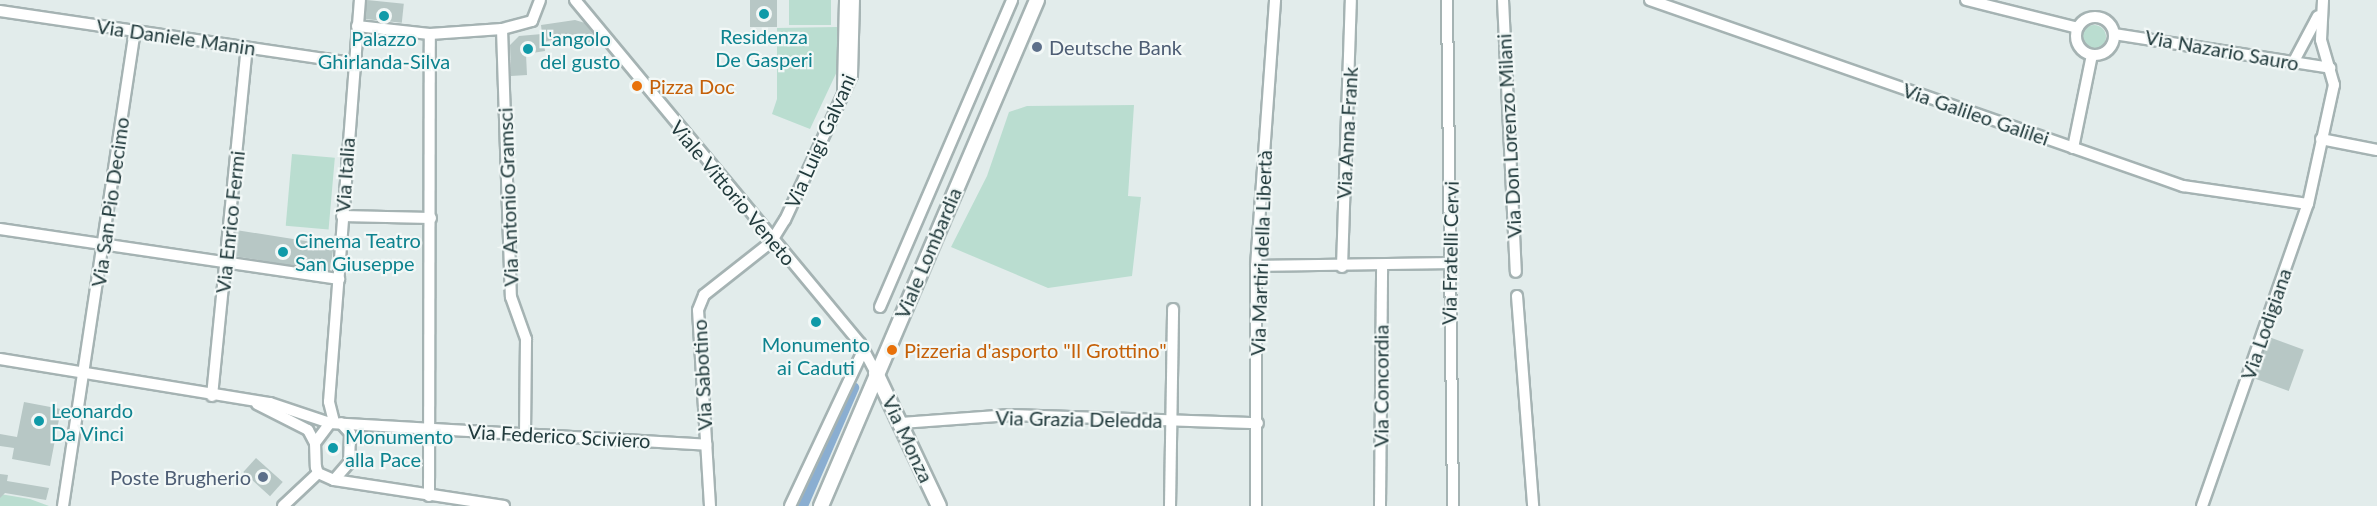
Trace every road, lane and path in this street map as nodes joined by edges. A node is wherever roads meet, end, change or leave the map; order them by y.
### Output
1 (360, 0) edge
2 (540, 0) edge
3 (575, 0) edge
4 (845, 0) edge
5 (854, 0) edge
6 (1012, 0) edge
7 (1037, 0) edge
8 (1275, 0) edge
9 (1351, 0) edge
10 (1447, 0) edge
11 (1503, 0) edge
12 (1650, 0) edge
13 (1966, 0) edge
14 (2323, 0) edge
15 (0, 11) edge
16 (357, 26) junction
17 (2078, 28) junction
18 (502, 29) junction
19 (135, 31) junction
20 (430, 34) junction
21 (2114, 34) junction
22 (247, 48) junction
23 (2092, 56) junction
24 (353, 63) junction
25 (2293, 63) junction
26 (2330, 68) junction
27 (840, 98) junction
28 (2321, 139) junction
29 (2073, 148) junction
30 (2377, 150) edge
31 (2308, 204) junction
32 (342, 216) junction
33 (432, 218) junction
34 (0, 229) edge
35 (771, 242) junction
36 (104, 247) junction
37 (1449, 263) junction
38 (226, 264) junction
39 (1256, 266) junction
40 (1342, 267) junction
41 (1382, 267) junction
42 (1516, 272) dead end
43 (339, 279) junction
44 (1517, 296) dead end
45 (880, 307) dead end
46 (1173, 309) dead end
47 (864, 349) junction
48 (0, 359) edge
49 (876, 373) junction
50 (85, 374) junction
51 (212, 396) junction
52 (257, 404) junction
53 (1170, 421) junction
54 (335, 423) junction
55 (901, 423) junction
56 (1258, 423) junction
57 (428, 429) junction
58 (525, 434) junction
59 (315, 443) junction
60 (706, 445) junction
61 (318, 473) junction
62 (334, 480) junction
63 (429, 496) junction
64 (63, 506) edge
65 (283, 506) edge
66 (504, 506) edge
67 (710, 506) edge
68 (790, 506) edge
69 (821, 506) edge
70 (939, 506) edge
71 (1170, 506) edge
72 (1256, 506) edge
73 (1380, 506) edge
74 (1453, 506) edge
75 (1533, 506) edge
76 (2202, 506) edge

1 - 16 street, Via Italia
2 - 18 street
3 - 35 street, Viale Vittorio Veneto
4 - 27 street
5 - 27 street, Via Luigi Galvani
6 - 45 street, Viale Lombardia
7 - 49 main road, Viale Lombardia
8 - 39 street, Via Martiri della Libertà
9 - 40 street, Via Anna Frank
10 - 37 street, Via Fratelli Cervi
11 - 42 street, Via Don Lorenzo Milani
12 - 29 street, Via Galileo Galilei
13 - 17 street
14 - 25 street
14 - 26 street, Via Lodigiana
15 - 19 street, Via Daniele Manin
16 - 20 street
16 - 24 street, Via Italia
17 - 21 street
17 - 23 street
18 - 20 street
18 - 58 street, Via Antonio Gramsci
19 - 22 street, Via Daniele Manin
19 - 36 street, Via San Pio Decimo
20 - 33 street
21 - 23 street
21 - 25 street, Via Nazario Sauro
22 - 24 street, Via Daniele Manin
22 - 38 street, Via Enrico Fermi
23 - 29 street
24 - 32 street, Via Italia
25 - 26 street, Via Nazario Sauro
26 - 28 street, Via Lodigiana
27 - 35 street, Via Luigi Galvani
28 - 30 street
28 - 31 street, Via Lodigiana
29 - 31 street, Via Galileo Galilei
31 - 76 street, Via Lodigiana
32 - 33 street
32 - 43 street, Via Italia
33 - 57 street
34 - 36 street
35 - 47 street, Viale Vittorio Veneto
35 - 60 street, Via Sabotino
36 - 38 street
36 - 50 street, Via San Pio Decimo
37 - 41 street
37 - 74 street, Via Fratelli Cervi
38 - 43 street
38 - 51 street, Via Enrico Fermi
39 - 40 street
39 - 56 street, Via Martiri della Libertà
40 - 41 street
41 - 73 street, Via Concordia
43 - 54 street, Via Italia
44 - 75 street
46 - 53 street
47 - 49 street, Viale Vittorio Veneto
47 - 68 street
48 - 50 street
49 - 55 main road, Via Monza
49 - 69 main road, Viale Lombardia
50 - 51 street
50 - 64 street, Via San Pio Decimo
51 - 52 street
52 - 54 street, Via Federico Sciviero
52 - 59 street
53 - 55 street, Via Grazia Deledda
53 - 56 street, Via Grazia Deledda
53 - 71 street
54 - 57 street, Via Federico Sciviero
54 - 59 street
54 - 62 street, Via Italia
55 - 70 main road, Via Monza
56 - 72 street, Via Martiri della Libertà
57 - 58 street, Via Federico Sciviero
57 - 63 street
58 - 60 street, Via Federico Sciviero
59 - 61 street
60 - 67 street, Via Sabotino
61 - 62 street
61 - 65 street
62 - 63 street
63 - 66 street

